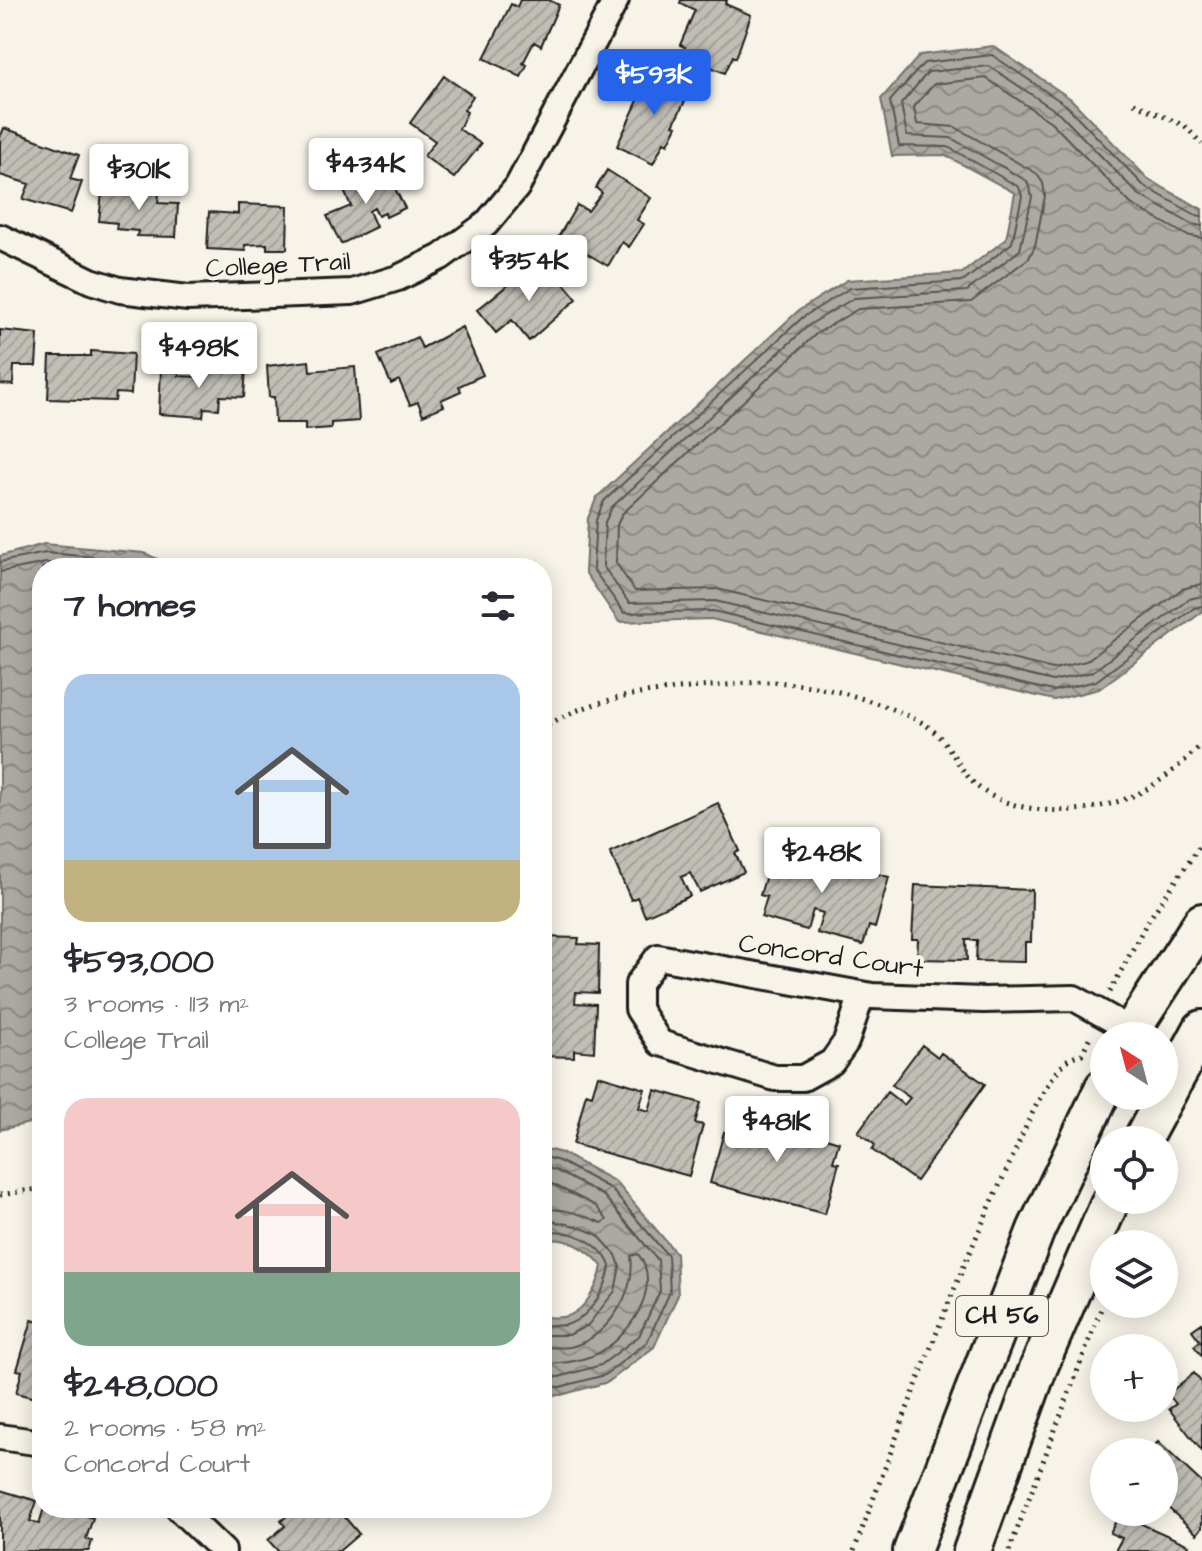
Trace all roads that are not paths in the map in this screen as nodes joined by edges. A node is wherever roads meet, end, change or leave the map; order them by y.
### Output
1 (616, 0) edge
2 (0, 237) edge
3 (1202, 922) edge
4 (862, 994) junction
5 (1113, 1022) edge
6 (1123, 1022) edge
7 (1202, 1029) edge
8 (1093, 1110) edge
9 (1150, 1126) edge
10 (1105, 1214) edge
11 (0, 1437) edge
12 (32, 1442) edge
13 (188, 1518) edge
14 (223, 1551) edge
15 (912, 1551) edge
16 (972, 1551) edge

1 - 2 street, College Trail
3 - 6 main road
4 - 4 street, Concord Court
4 - 5 street, Concord Court
7 - 9 main road
8 - 15 main road, CH 56
10 - 16 main road, CH 56
11 - 12 street
13 - 14 street

